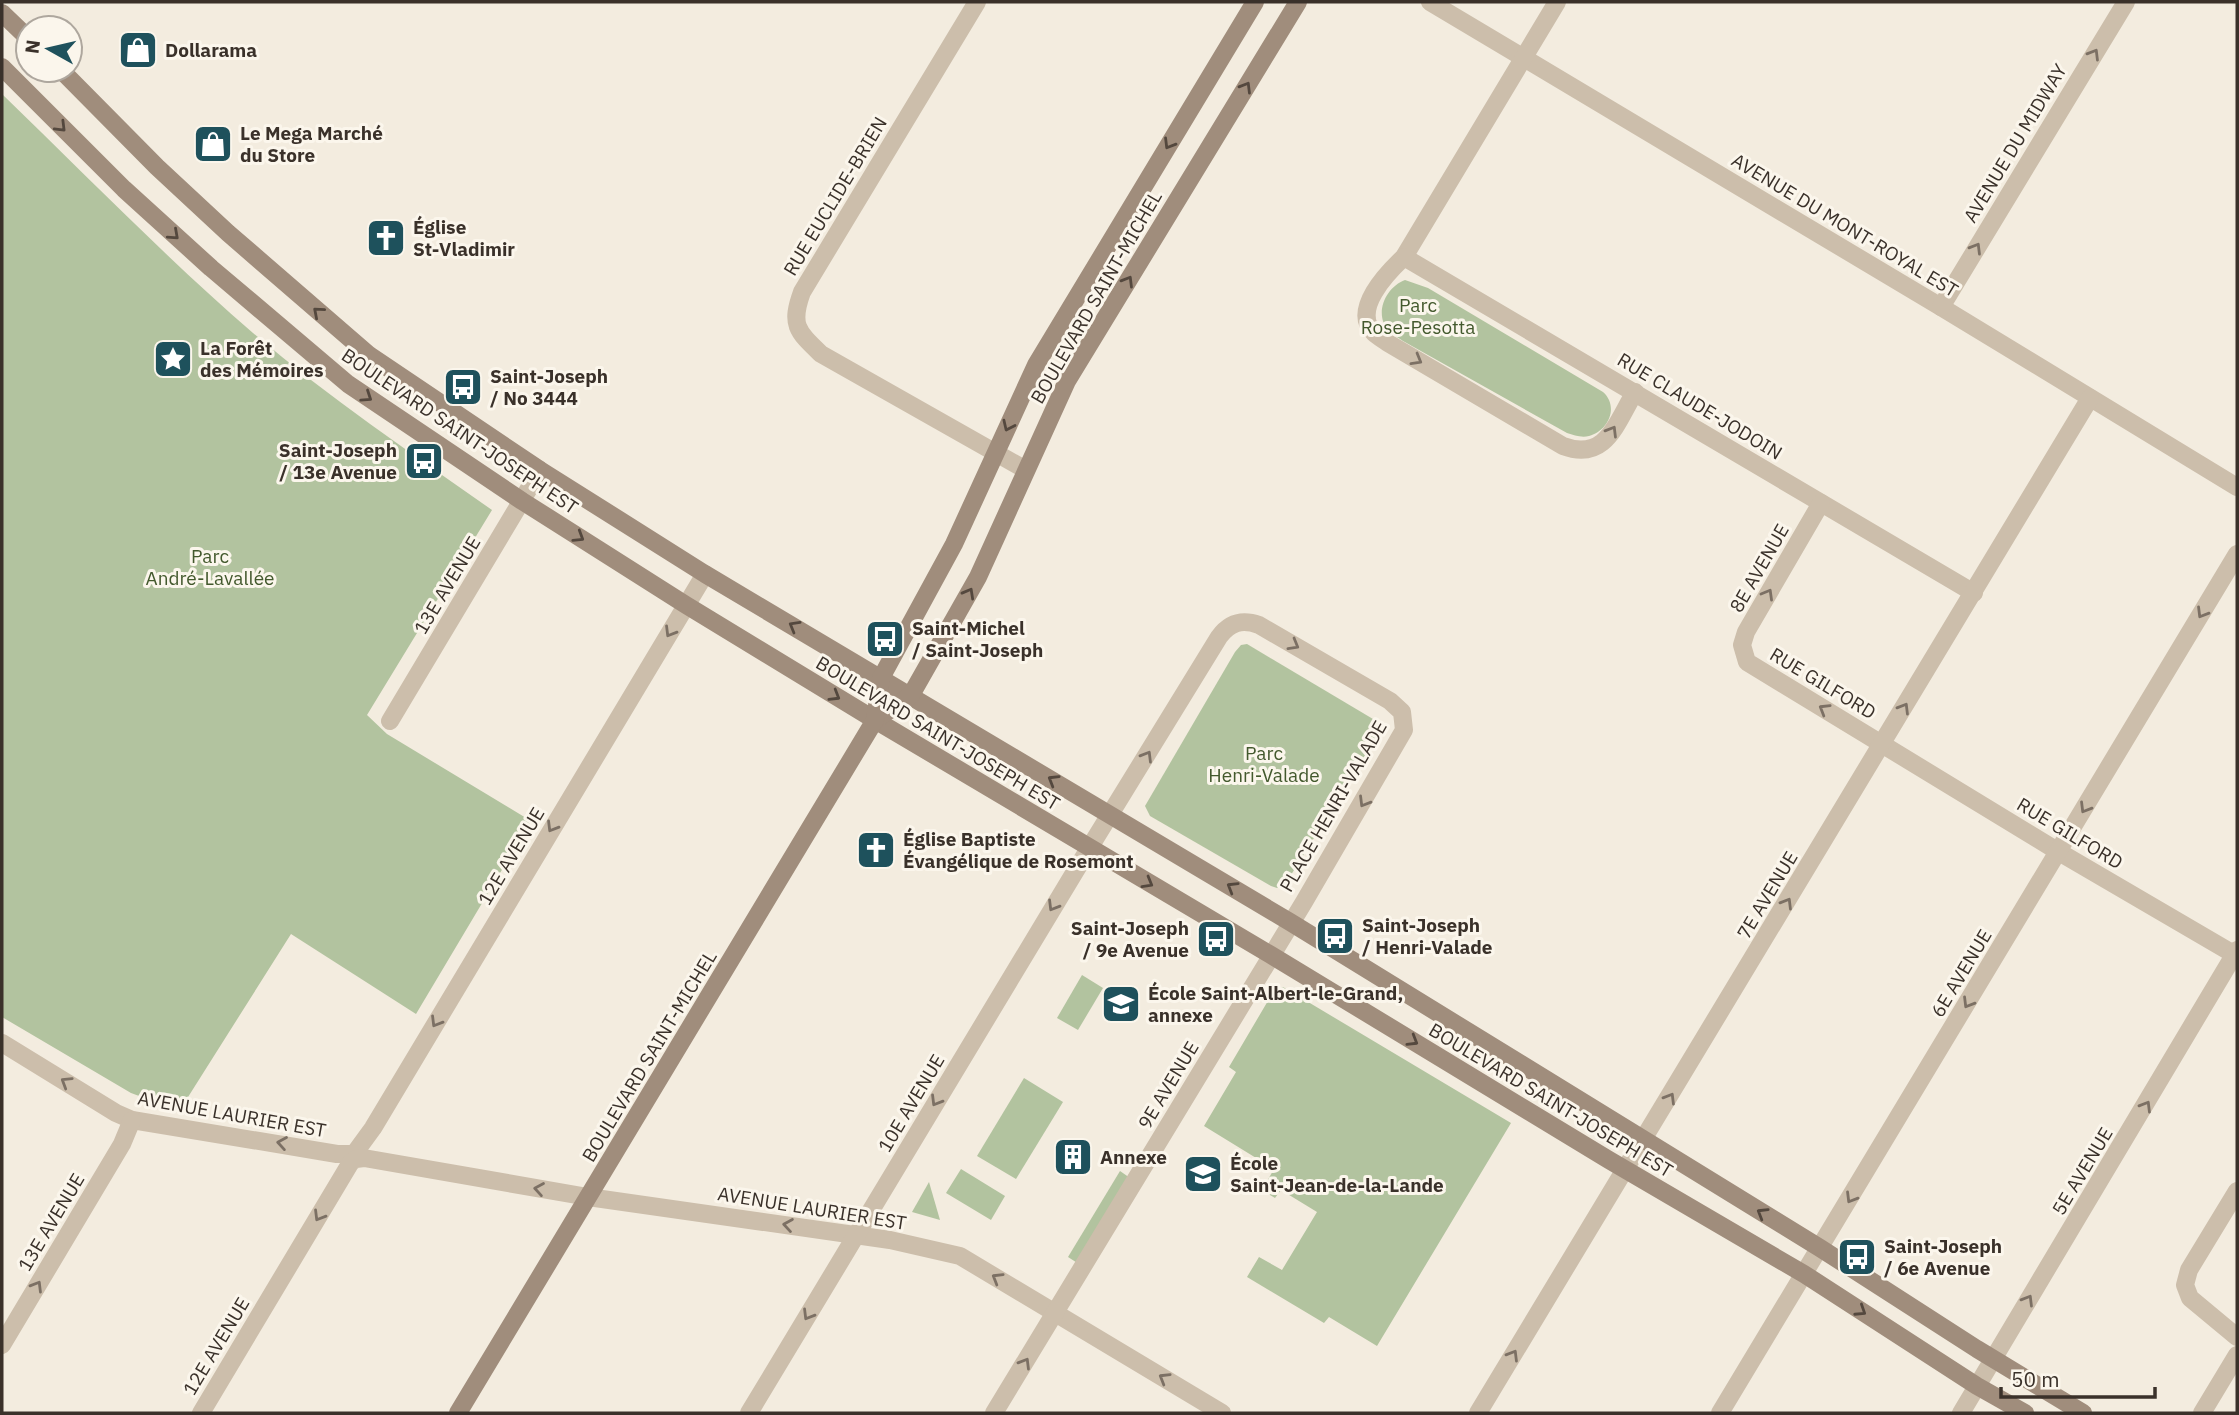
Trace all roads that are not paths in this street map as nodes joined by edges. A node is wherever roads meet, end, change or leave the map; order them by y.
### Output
1 (977, 2) edge
2 (1255, 2) edge
3 (1298, 2) edge
4 (1430, 2) edge
5 (1558, 2) edge
6 (2126, 2) edge
7 (1524, 57) junction
8 (2, 67) edge
9 (75, 84) edge
10 (1404, 257) junction
11 (1941, 307) junction
12 (1635, 392) junction
13 (2090, 398) junction
14 (995, 453) junction
15 (540, 470) junction
16 (1026, 470) junction
17 (2237, 487) edge
18 (522, 501) junction
19 (1821, 503) junction
20 (2237, 554) edge
21 (705, 574) junction
22 (1974, 593) junction
23 (686, 605) junction
24 (1744, 656) joint
25 (881, 678) junction
26 (911, 695) junction
27 (875, 720) junction
28 (390, 721) dead end
29 (1883, 744) junction
30 (1111, 815) junction
31 (1089, 848) junction
32 (2059, 852) junction
33 (1290, 922) junction
34 (2236, 954) edge
35 (1271, 955) junction
36 (2, 1043) edge
37 (132, 1120) junction
38 (1643, 1141) junction
39 (352, 1157) junction
40 (1626, 1170) junction
41 (2237, 1191) edge
42 (589, 1197) junction
43 (856, 1235) junction
44 (1820, 1248) junction
45 (1804, 1274) junction
46 (1055, 1314) junction
47 (2237, 1337) edge
48 (2, 1345) edge
49 (2237, 1355) edge
50 (1992, 1358) junction
51 (1977, 1386) junction
52 (201, 1413) edge
53 (458, 1413) edge
54 (749, 1413) edge
55 (994, 1413) edge
56 (1222, 1413) edge
57 (1478, 1413) edge
58 (1720, 1413) edge
59 (1961, 1413) edge
60 (2025, 1413) edge
61 (2083, 1413) edge
62 (2202, 1413) edge

1 - 14 street, RUE EUCLIDE-BRIEN
2 -> 14 main road, BOULEVARD SAINT-MICHEL
16 -> 3 main road, BOULEVARD SAINT-MICHEL
4 - 7 street, AVENUE DU MONT-ROYAL EST
5 - 7 street
11 -> 6 street, AVENUE DU MIDWAY
7 - 10 street
7 - 11 street, AVENUE DU MONT-ROYAL EST
8 -> 18 main road, BOULEVARD SAINT-JOSEPH EST
15 -> 9 main road, BOULEVARD SAINT-JOSEPH EST
10 - 12 street, RUE CLAUDE-JODOIN
10 -> 12 street
11 - 13 street, AVENUE DU MONT-ROYAL EST
12 - 19 street, RUE CLAUDE-JODOIN
13 - 17 street, AVENUE DU MONT-ROYAL EST
13 - 22 street, 7E AVENUE
14 - 16 street, RUE EUCLIDE-BRIEN
14 - 25 main road, BOULEVARD SAINT-MICHEL
15 - 18 street, 13E AVENUE
15 - 21 main road, BOULEVARD SAINT-JOSEPH EST
26 -> 16 main road, BOULEVARD SAINT-MICHEL
18 -> 23 main road, BOULEVARD SAINT-JOSEPH EST
18 - 28 street, 13E AVENUE
19 - 22 street, RUE CLAUDE-JODOIN
24 -> 19 street, 8E AVENUE
20 -> 32 street, 6E AVENUE
21 - 23 street, 12E AVENUE
25 -> 21 main road, BOULEVARD SAINT-JOSEPH EST
29 -> 22 street, 7E AVENUE
23 -> 27 main road, BOULEVARD SAINT-JOSEPH EST
23 -> 39 street, 12E AVENUE
29 -> 24 street, RUE GILFORD
25 - 26 main road, BOULEVARD SAINT-JOSEPH EST
25 - 27 main road, BOULEVARD SAINT-MICHEL
26 - 27 main road, BOULEVARD SAINT-MICHEL
30 -> 26 main road, BOULEVARD SAINT-JOSEPH EST
27 - 31 main road, BOULEVARD SAINT-JOSEPH EST
27 - 42 main road, BOULEVARD SAINT-MICHEL
29 - 32 street, RUE GILFORD
38 -> 29 street, 7E AVENUE
30 - 31 street, 10E AVENUE
33 -> 30 main road, BOULEVARD SAINT-JOSEPH EST
30 -> 33 street, PLACE HENRI-VALADE
31 -> 35 main road, BOULEVARD SAINT-JOSEPH EST
31 -> 43 street, 10E AVENUE
32 - 34 street, RUE GILFORD
32 -> 44 street, 6E AVENUE
33 - 35 street, 9E AVENUE
33 - 38 main road, BOULEVARD SAINT-JOSEPH EST
50 -> 34 street, 5E AVENUE
35 -> 40 main road, BOULEVARD SAINT-JOSEPH EST
35 - 46 street, 9E AVENUE
37 -> 36 street, AVENUE LAURIER EST
39 -> 37 street, AVENUE LAURIER EST
48 -> 37 street, 13E AVENUE
38 - 40 street, 7E AVENUE
44 -> 38 main road, BOULEVARD SAINT-JOSEPH EST
42 -> 39 street, AVENUE LAURIER EST
39 -> 52 street, 12E AVENUE
40 - 45 main road, BOULEVARD SAINT-JOSEPH EST
57 -> 40 street, 7E AVENUE
41 - 47 street
43 -> 42 street, AVENUE LAURIER EST
42 - 53 main road, BOULEVARD SAINT-MICHEL
46 -> 43 street, AVENUE LAURIER EST
43 -> 54 street, 10E AVENUE
44 - 45 street, 6E AVENUE
44 - 50 main road, BOULEVARD SAINT-JOSEPH EST
45 -> 51 main road, BOULEVARD SAINT-JOSEPH EST
45 - 58 street, 6E AVENUE
55 -> 46 street, 9E AVENUE
56 -> 46 street, AVENUE LAURIER EST
49 - 62 street
50 - 51 street, 5E AVENUE
50 - 61 main road, BOULEVARD SAINT-JOSEPH EST
51 - 59 street, 5E AVENUE
51 - 60 main road, BOULEVARD SAINT-JOSEPH EST

